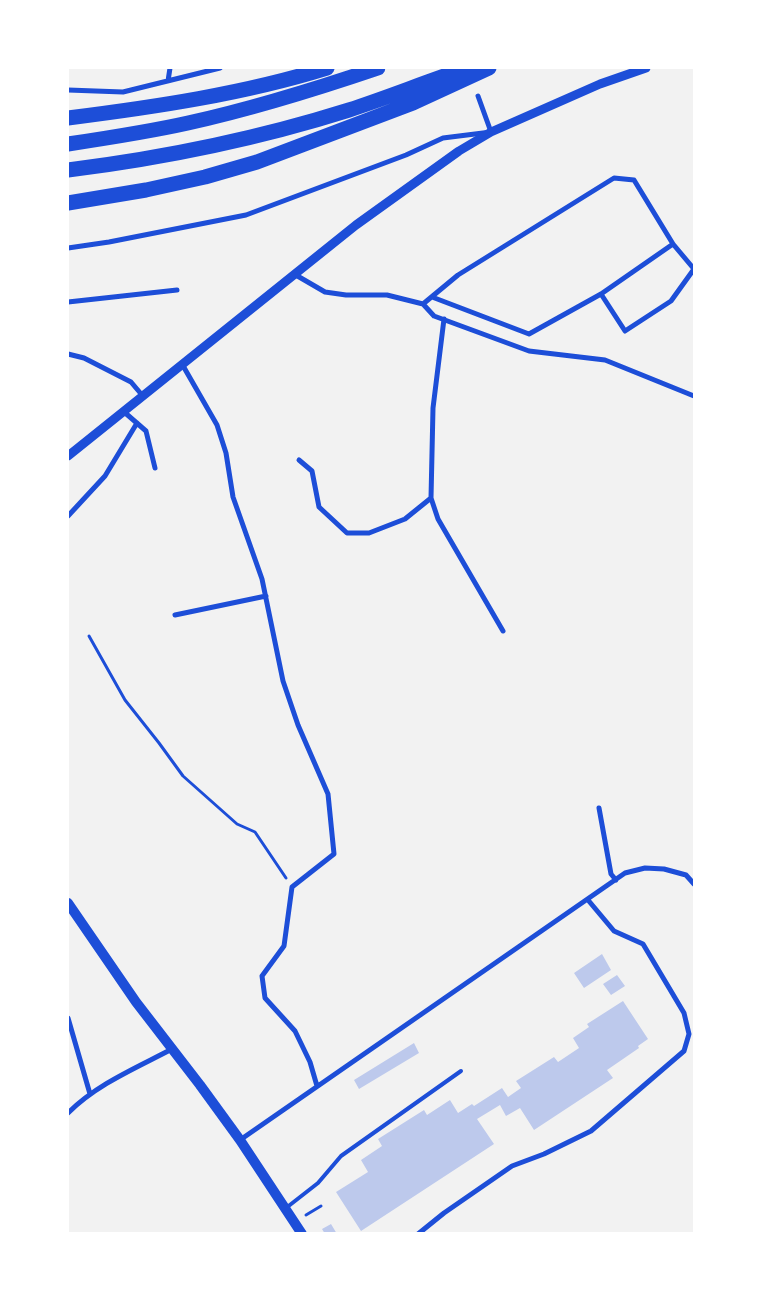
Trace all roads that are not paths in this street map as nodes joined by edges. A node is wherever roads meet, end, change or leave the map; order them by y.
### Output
1 (170, 68) edge
2 (220, 68) edge
3 (327, 68) edge
4 (378, 68) edge
5 (468, 68) edge
6 (489, 68) edge
7 (646, 68) edge
8 (168, 80) junction
9 (68, 90) edge
10 (478, 96) dead end
11 (68, 118) edge
12 (491, 132) junction
13 (68, 144) edge
14 (68, 170) edge
15 (68, 203) edge
16 (673, 244) junction
17 (68, 248) edge
18 (294, 273) junction
19 (178, 290) dead end
20 (601, 294) junction
21 (432, 297) junction
22 (68, 302) edge
23 (423, 304) junction
24 (444, 319) junction
25 (68, 354) edge
26 (182, 364) junction
27 (142, 394) junction
28 (694, 396) edge
29 (123, 411) junction
30 (137, 423) junction
31 (68, 456) edge
32 (299, 460) dead end
33 (155, 468) dead end
34 (431, 498) junction
35 (68, 516) edge
36 (266, 596) junction
37 (174, 615) dead end
38 (502, 631) dead end
39 (599, 808) dead end
40 (616, 880) junction
41 (694, 884) edge
42 (588, 900) junction
43 (68, 903) edge
44 (68, 1018) edge
45 (690, 1034) junction
46 (694, 1040) edge
47 (172, 1050) junction
48 (460, 1071) dead end
49 (317, 1086) junction
50 (90, 1094) junction
51 (68, 1113) edge
52 (240, 1140) junction
53 (285, 1209) junction
54 (302, 1234) edge
55 (418, 1234) edge

1 - 8 street
2 - 8 street
3 - 11 highway
4 - 13 highway
5 - 14 highway
6 - 15 highway
7 - 12 street
8 - 9 street
10 - 12 street
12 - 17 street
12 - 18 street
16 - 20 street
16 - 20 street
16 - 21 street
18 - 23 street
18 - 26 street
19 - 22 street
20 - 21 street
21 - 23 street
23 - 24 street
24 - 28 street
24 - 34 street
25 - 27 street
26 - 27 street
26 - 36 street
27 - 29 street
29 - 30 street
29 - 31 street
30 - 33 street
30 - 35 street
32 - 34 street
34 - 38 street
36 - 37 street
36 - 49 street
39 - 40 street
40 - 41 street
40 - 42 street
42 - 45 street
42 - 49 street
43 - 47 main road
44 - 50 street
45 - 46 street
45 - 55 street
47 - 50 street
47 - 52 main road
48 - 53 lane
49 - 52 street
50 - 51 street
52 - 53 main road
53 - 54 main road

